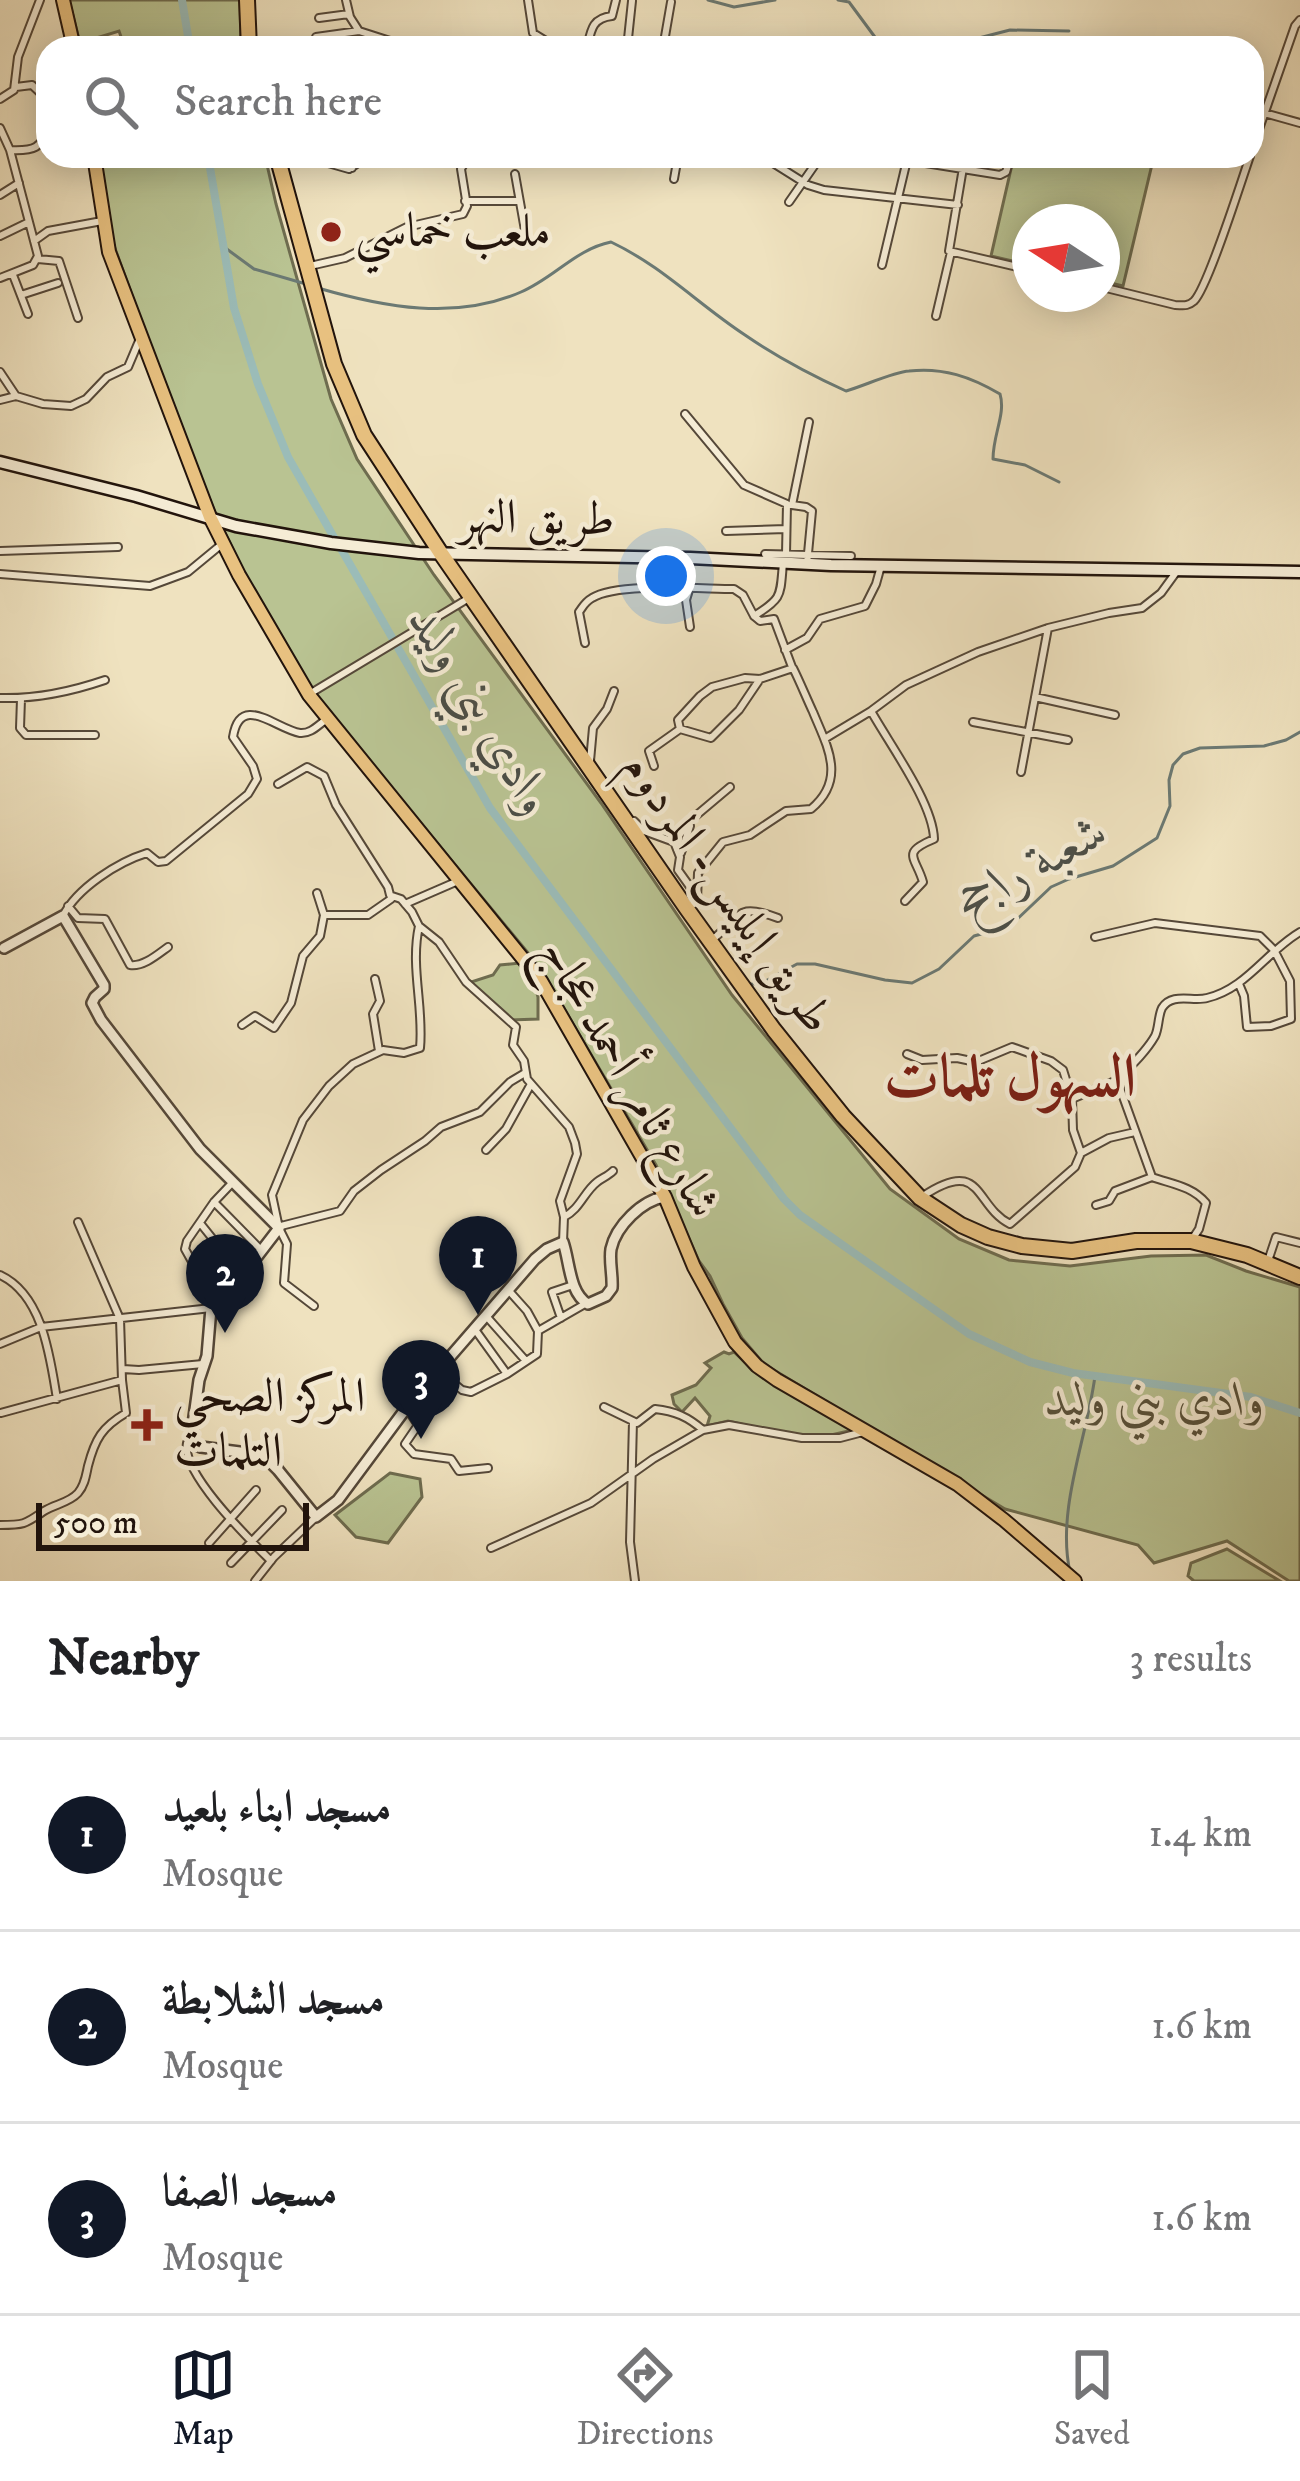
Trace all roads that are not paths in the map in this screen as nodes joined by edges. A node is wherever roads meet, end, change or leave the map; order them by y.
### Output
1 (40, 0) edge
2 (63, 0) edge
3 (247, 0) edge
4 (346, 0) edge
5 (528, 0) edge
6 (616, 0) edge
7 (632, 1) edge
8 (671, 2) edge
9 (349, 14) junction
10 (320, 18) dead end
11 (1300, 20) edge
12 (359, 31) junction
13 (347, 32) junction
14 (71, 36) edge
15 (248, 36) edge
16 (322, 36) edge
17 (348, 36) edge
18 (375, 36) edge
19 (538, 36) edge
20 (590, 36) edge
21 (628, 36) edge
22 (665, 36) edge
23 (14, 89) junction
24 (36, 89) edge
25 (0, 99) edge
26 (1264, 113) joint
27 (1300, 123) edge
28 (0, 128) edge
29 (36, 146) edge
30 (10, 150) junction
31 (95, 168) edge
32 (280, 168) edge
33 (461, 168) edge
34 (676, 168) edge
35 (780, 168) edge
36 (813, 168) edge
37 (903, 168) edge
38 (953, 168) edge
39 (1007, 168) edge
40 (1245, 168) edge
41 (964, 170) junction
42 (515, 174) dead end
43 (674, 179) dead end
44 (803, 182) junction
45 (19, 183) junction
46 (0, 195) edge
47 (898, 197) junction
48 (465, 201) junction
49 (518, 201) junction
50 (789, 202) dead end
51 (958, 206) junction
52 (102, 221) junction
53 (29, 222) junction
54 (0, 236) edge
55 (526, 236) dead end
56 (34, 241) junction
57 (951, 253) junction
58 (38, 259) junction
59 (882, 265) dead end
60 (1012, 266) edge
61 (306, 267) junction
62 (13, 275) junction
63 (0, 278) edge
64 (58, 283) dead end
65 (1120, 291) edge
66 (21, 296) junction
67 (28, 314) dead end
68 (936, 316) dead end
69 (78, 319) dead end
70 (141, 338) junction
71 (0, 373) edge
72 (16, 396) junction
73 (0, 400) edge
74 (685, 414) dead end
75 (809, 422) dead end
76 (0, 462) edge
77 (789, 504) junction
78 (210, 518) junction
79 (786, 530) junction
80 (726, 531) dead end
81 (118, 547) dead end
82 (221, 550) junction
83 (0, 551) edge
84 (765, 554) dead end
85 (442, 555) junction
86 (851, 556) dead end
87 (784, 558) junction
88 (808, 559) junction
89 (880, 566) junction
90 (1177, 571) junction
91 (1300, 572) edge
92 (0, 574) edge
93 (689, 590) junction
94 (472, 596) junction
95 (754, 616) junction
96 (690, 627) dead end
97 (1048, 628) junction
98 (585, 643) dead end
99 (785, 650) junction
100 (793, 668) junction
101 (104, 680) dead end
102 (760, 680) junction
103 (614, 691) dead end
104 (309, 695) junction
105 (1035, 697) junction
106 (0, 698) edge
107 (21, 699) junction
108 (871, 711) junction
109 (1115, 715) dead end
110 (327, 719) junction
111 (973, 722) dead end
112 (680, 729) junction
113 (1030, 732) junction
114 (95, 735) dead end
115 (826, 738) junction
116 (1068, 740) dead end
117 (654, 766) dead end
118 (1021, 772) dead end
119 (278, 784) dead end
120 (730, 788) dead end
121 (609, 794) junction
122 (692, 819) junction
123 (674, 842) junction
124 (680, 857) junction
125 (462, 880) junction
126 (316, 893) dead end
127 (392, 899) junction
128 (905, 901) dead end
129 (693, 903) junction
130 (405, 904) junction
131 (66, 911) junction
132 (324, 915) junction
133 (778, 919) dead end
134 (419, 926) junction
135 (1300, 932) edge
136 (1095, 938) dead end
137 (710, 941) junction
138 (2, 944) edge
139 (168, 947) dead end
140 (1274, 950) junction
141 (1300, 978) edge
142 (375, 979) dead end
143 (1290, 981) junction
144 (1239, 984) junction
145 (242, 1024) dead end
146 (379, 1052) junction
147 (907, 1054) dead end
148 (525, 1073) junction
149 (1118, 1080) junction
150 (531, 1084) junction
151 (1072, 1099) junction
152 (1135, 1132) junction
153 (486, 1150) dead end
154 (1081, 1154) junction
155 (613, 1171) dead end
156 (1152, 1177) junction
157 (232, 1181) junction
158 (664, 1197) junction
159 (920, 1198) junction
160 (214, 1202) junction
161 (1096, 1205) dead end
162 (564, 1217) junction
163 (78, 1222) dead end
164 (200, 1222) junction
165 (279, 1227) junction
166 (1191, 1240) junction
167 (563, 1241) junction
168 (1300, 1243) edge
169 (263, 1251) junction
170 (232, 1263) dead end
171 (1267, 1264) junction
172 (1, 1274) edge
173 (1300, 1277) edge
174 (573, 1286) junction
175 (509, 1292) junction
176 (585, 1304) junction
177 (213, 1305) junction
178 (314, 1306) dead end
179 (487, 1317) junction
180 (120, 1318) junction
181 (561, 1318) junction
182 (41, 1327) junction
183 (476, 1330) junction
184 (538, 1331) junction
185 (0, 1343) edge
186 (526, 1361) junction
187 (204, 1364) junction
188 (123, 1369) junction
189 (439, 1371) junction
190 (507, 1374) junction
191 (122, 1380) junction
192 (57, 1399) junction
193 (604, 1407) dead end
194 (407, 1408) junction
195 (1, 1413) edge
196 (633, 1421) junction
197 (704, 1430) junction
198 (866, 1431) junction
199 (192, 1442) junction
200 (488, 1468) dead end
201 (632, 1476) junction
202 (256, 1490) dead end
203 (283, 1510) dead end
204 (316, 1516) junction
205 (232, 1519) junction
206 (0, 1525) edge
207 (252, 1542) junction
208 (208, 1543) dead end
209 (491, 1548) dead end
210 (271, 1561) junction
211 (231, 1563) dead end
212 (255, 1581) edge
213 (635, 1581) edge
214 (1075, 1581) edge

1 - 23 street
2 - 14 main road
3 - 15 highway
4 - 9 street
5 - 19 street
6 - 20 street
7 - 21 street
8 - 22 street
9 - 10 street
9 - 12 street
11 - 26 street
12 - 13 street
12 - 18 street
13 - 16 street
13 - 17 street
23 - 24 street
23 - 25 street
26 - 27 street
28 - 30 street
29 - 30 street
30 - 45 street
31 - 52 main road, شارع ثامر أحمد عجاج
32 - 61 highway, طريق إيليس- المردوم
33 - 48 street
34 - 43 street
35 - 44 street
36 - 44 street
37 - 47 street
38 - 41 street
39 - 41 street
40 - 65 street
41 - 51 street
42 - 49 street
44 - 47 street
44 - 50 street
45 - 46 street
45 - 53 street
47 - 51 street
47 - 59 street
48 - 49 street
48 - 61 street
49 - 55 street
51 - 57 street
52 - 56 street
52 - 70 main road, شارع ثامر أحمد عجاج
53 - 54 street
53 - 56 street
56 - 58 street
57 - 60 street
57 - 68 street
58 - 62 street
58 - 69 street
61 - 85 highway, طريق إيليس- المردوم
62 - 63 street
62 - 66 street
64 - 66 street
66 - 67 street
70 - 72 street
70 - 78 main road, شارع ثامر أحمد عجاج
71 - 72 street
72 - 73 street
74 - 77 street
75 - 77 street
76 - 78 main road, طريق النهر
77 - 79 street
77 - 88 street
78 - 82 main road, شارع ثامر أحمد عجاج
78 - 85 main road, طريق النهر
79 - 80 street
79 - 87 street
81 - 83 street
82 - 92 street
82 - 104 main road, شارع ثامر أحمد عجاج
84 - 87 street
85 - 87 main road, طريق النهر
85 - 94 highway, طريق إيليس- المردوم
86 - 88 street
87 - 88 main road, طريق النهر
87 - 95 street
88 - 89 main road, طريق النهر
89 - 90 main road, طريق النهر
89 - 99 street
90 - 91 main road, طريق النهر
90 - 97 street
93 - 95 street
93 - 96 street
93 - 98 street
94 - 104 street
94 - 121 highway, طريق إيليس- المردوم
95 - 99 street
97 - 105 street
97 - 108 street
99 - 100 street
100 - 102 street
100 - 115 street
101 - 107 street
102 - 112 street
102 - 112 street
103 - 121 street
104 - 110 main road, شارع ثامر أحمد عجاج
105 - 109 street
105 - 113 street
106 - 107 street
107 - 114 street
108 - 115 street
108 - 128 street
110 - 125 main road, شارع ثامر أحمد عجاج
110 - 131 street
111 - 113 street
112 - 117 street
113 - 116 street
113 - 118 street
115 - 129 street
119 - 127 street
120 - 122 street
121 - 123 street
121 - 129 highway, طريق إيليس- المردوم
122 - 123 street
122 - 124 street
123 - 124 street
124 - 129 street
125 - 130 street
125 - 158 main road, شارع ثامر أحمد عجاج
126 - 132 street
127 - 130 street
127 - 132 street
129 - 137 highway, طريق إيليس- المردوم
130 - 134 street
131 - 138 street
131 - 139 street
131 - 157 street
132 - 145 street
133 - 137 street
134 - 146 street
134 - 148 street
135 - 140 street
136 - 140 street
137 - 159 highway, طريق إيليس- المردوم
140 - 143 street
140 - 144 street
141 - 143 street
142 - 146 street
143 - 144 street
144 - 149 street
146 - 165 street
147 - 151 street
148 - 150 street
148 - 165 street
149 - 151 street
149 - 152 street
150 - 153 street
150 - 162 street
151 - 154 street
152 - 154 street
152 - 156 street
154 - 159 street
155 - 162 street
156 - 161 street
156 - 166 street
157 - 160 street
157 - 165 street
158 - 176 street
158 - 198 main road, شارع ثامر أحمد عجاج
159 - 166 highway, طريق إيليس- المردوم
160 - 164 street
160 - 169 street
162 - 167 street
163 - 180 street
164 - 170 street
164 - 177 street
165 - 169 street
165 - 178 street
166 - 171 highway, طريق إيليس- المردوم
167 - 174 street
167 - 175 street
168 - 171 street
169 - 177 street
171 - 173 highway, طريق إيليس- المردوم
172 - 182 street
174 - 176 street
174 - 181 street
175 - 179 street
175 - 184 street
176 - 181 street
177 - 180 street
177 - 187 street
179 - 183 street
179 - 186 street
180 - 182 street
180 - 188 street
181 - 184 street
182 - 185 street
182 - 192 street
183 - 189 street
183 - 190 street
184 - 186 street
186 - 190 street
187 - 188 street
187 - 199 street
188 - 191 street
189 - 190 street
189 - 194 street
191 - 192 street
191 - 206 street
192 - 195 street
193 - 196 street
194 - 200 street
194 - 204 street
196 - 197 street
196 - 201 street
197 - 198 street
197 - 201 street
198 - 214 main road, شارع ثامر أحمد عجاج
199 - 204 street
199 - 205 street
201 - 209 street
201 - 213 street
202 - 205 street
203 - 207 street
204 - 210 street
205 - 207 street
205 - 208 street
207 - 210 street
207 - 211 street
210 - 212 street

